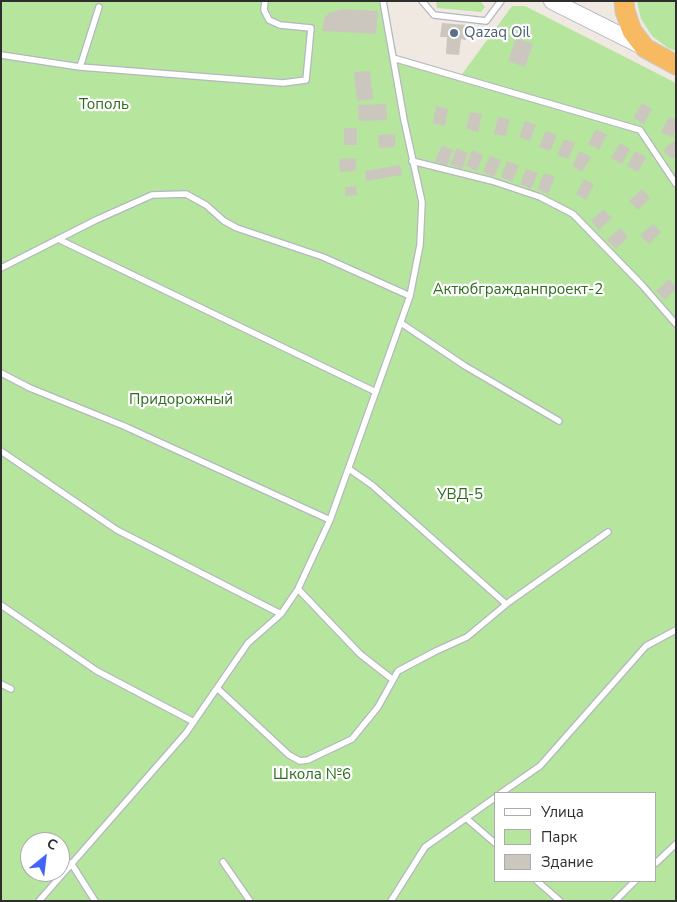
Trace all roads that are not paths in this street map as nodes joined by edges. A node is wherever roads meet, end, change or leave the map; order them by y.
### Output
1 (265, 1) edge
2 (383, 1) edge
3 (422, 1) edge
4 (501, 1) edge
5 (552, 1) edge
6 (624, 1) edge
7 (99, 7) dead end
8 (645, 48) junction
9 (1, 55) edge
10 (393, 58) junction
11 (676, 65) edge
12 (80, 67) junction
13 (412, 160) junction
14 (676, 184) edge
15 (58, 239) junction
16 (1, 268) edge
17 (410, 296) junction
18 (400, 322) junction
19 (676, 324) edge
20 (1, 373) edge
21 (376, 392) junction
22 (559, 421) dead end
23 (1, 451) edge
24 (348, 469) junction
25 (330, 520) junction
26 (608, 532) dead end
27 (298, 589) junction
28 (506, 604) junction
29 (1, 605) edge
30 (281, 614) junction
31 (676, 630) edge
32 (392, 678) junction
33 (1, 684) edge
34 (217, 688) junction
35 (11, 689) dead end
36 (194, 722) junction
37 (502, 792) edge
38 (494, 798) edge
39 (466, 818) junction
40 (494, 842) edge
41 (676, 844) edge
42 (223, 862) dead end
43 (657, 862) edge
44 (71, 863) junction
45 (538, 882) edge
46 (634, 882) edge
47 (39, 901) edge
48 (96, 901) edge
49 (250, 901) edge
50 (391, 901) edge
51 (560, 901) edge
52 (615, 901) edge

1 - 12 lane
2 - 10 lane
3 - 4 lane
5 - 8 main road
6 - 8 highway
7 - 12 lane
8 - 11 highway
9 - 12 lane
10 - 13 lane
10 - 14 lane
13 - 17 lane
13 - 19 lane
15 - 16 lane
15 - 17 lane
15 - 21 lane
17 - 18 lane
18 - 21 lane
18 - 22 lane
20 - 25 lane
21 - 24 lane
23 - 30 lane
24 - 25 lane
24 - 28 lane
25 - 27 lane
26 - 28 lane
27 - 30 lane
27 - 32 lane
28 - 32 lane
29 - 36 lane
30 - 34 lane
31 - 37 lane
32 - 34 lane
33 - 35 lane
34 - 36 lane
36 - 44 lane
38 - 39 lane
39 - 40 lane
39 - 50 lane
41 - 43 lane
42 - 49 lane
44 - 47 lane
44 - 48 lane
45 - 51 lane
46 - 52 lane

